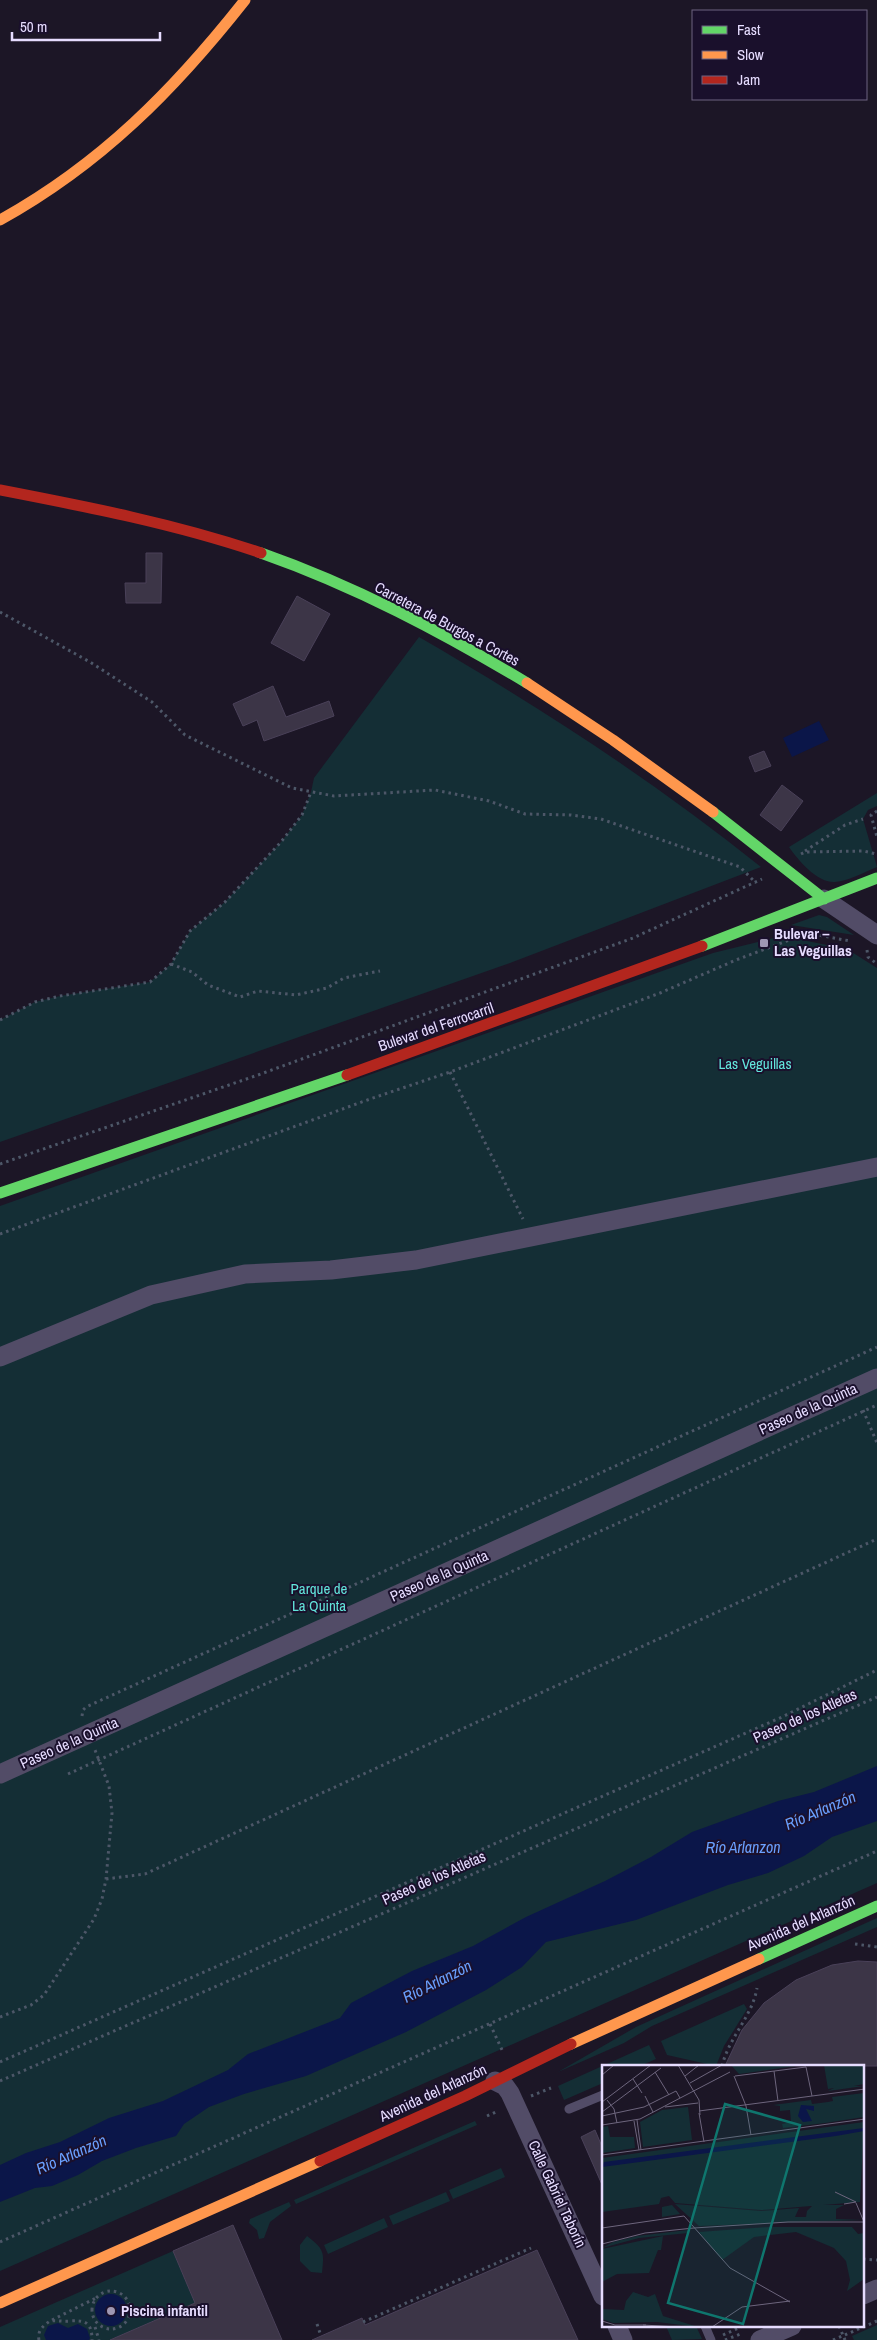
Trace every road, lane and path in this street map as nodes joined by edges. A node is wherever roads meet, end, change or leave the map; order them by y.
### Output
1 (245, 0) edge
2 (0, 220) edge
3 (0, 490) edge
4 (0, 612) edge
5 (312, 792) junction
6 (877, 811) edge
7 (863, 818) dead end
8 (877, 837) edge
9 (805, 852) junction
10 (877, 855) edge
11 (783, 866) junction
12 (877, 878) edge
13 (756, 883) junction
14 (824, 900) junction
15 (858, 943) dead end
16 (869, 944) edge
17 (876, 955) edge
18 (877, 959) edge
19 (171, 964) junction
20 (877, 964) edge
21 (380, 971) dead end
22 (0, 1020) edge
23 (450, 1072) junction
24 (0, 1164) edge
25 (877, 1167) edge
26 (0, 1192) edge
27 (0, 1234) edge
28 (531, 1238) junction
29 (877, 1347) edge
30 (0, 1357) edge
31 (877, 1378) edge
32 (877, 1405) edge
33 (877, 1539) edge
34 (877, 1670) edge
35 (877, 1696) edge
36 (89, 1734) junction
37 (99, 1760) junction
38 (0, 1774) edge
39 (68, 1774) dead end
40 (877, 1851) edge
41 (106, 1879) junction
42 (877, 1906) edge
43 (855, 1944) dead end
44 (877, 1948) edge
45 (758, 1988) dead end
46 (0, 2017) edge
47 (490, 2024) junction
48 (610, 2025) junction
49 (505, 2055) dead end
50 (0, 2062) edge
51 (722, 2065) edge
52 (0, 2081) edge
53 (495, 2081) junction
54 (510, 2093) junction
55 (602, 2095) edge
56 (465, 2096) junction
57 (569, 2109) dead end
58 (0, 2242) edge
59 (531, 2248) dead end
60 (864, 2259) edge
61 (877, 2260) edge
62 (877, 2289) edge
63 (602, 2294) edge
64 (864, 2295) edge
65 (96, 2297) junction
66 (0, 2303) edge
67 (50, 2321) junction
68 (877, 2321) edge
69 (363, 2322) dead end
70 (317, 2324) dead end
71 (98, 2327) junction
72 (864, 2327) edge
73 (618, 2328) edge
74 (707, 2328) edge
75 (738, 2328) edge
76 (787, 2328) edge
77 (840, 2328) edge
78 (861, 2328) edge
79 (91, 2329) junction
80 (322, 2336) dead end
81 (843, 2336) junction
82 (715, 2338) edge
83 (39, 2340) edge
84 (92, 2340) edge
85 (99, 2340) edge
86 (623, 2340) edge
87 (760, 2340) edge
88 (832, 2340) edge
89 (845, 2340) edge

1 - 2 street
3 - 11 street, Carretera de Burgos a Cortes
4 - 5 path
5 - 13 path
5 - 19 path
6 - 8 path
7 - 9 path
9 - 10 path
9 - 11 path
11 - 13 path
11 - 14 street, Carretera de Burgos a Cortes
12 - 14 street, Bulevar del Ferrocarril
13 - 24 path
14 - 16 street
14 - 26 street, Bulevar del Ferrocarril
15 - 23 path
16 - 20 path
17 - 18 path
19 - 21 path
19 - 22 path
23 - 27 path
23 - 28 path
25 - 28 street
28 - 30 street
29 - 36 path
31 - 36 street, Paseo de la Quinta
32 - 37 path
33 - 41 path
34 - 50 path
35 - 52 path, Paseo de los Atletas
36 - 37 path
36 - 38 street, Paseo de la Quinta
37 - 39 path
37 - 41 path
40 - 47 path
41 - 46 path
42 - 48 street, Avenida del Arlanzón
43 - 44 path
45 - 51 path
47 - 49 path
47 - 58 path
48 - 53 street, Avenida del Arlanzón
48 - 54 street
53 - 54 street, Calle Gabriel Taborín
53 - 56 street, Avenida del Arlanzón
54 - 56 street
54 - 63 street, Calle Gabriel Taborín
55 - 57 lane
56 - 66 street, Avenida del Arlanzón
59 - 69 path
60 - 61 path
62 - 64 street
65 - 67 path
65 - 71 path
65 - 71 path
67 - 79 path
67 - 83 path
68 - 72 path
70 - 80 path
71 - 79 path
71 - 85 path
73 - 86 street
74 - 82 lane
75 - 82 path
76 - 87 street
77 - 81 path
78 - 81 path
79 - 84 path
81 - 88 path
81 - 89 path

